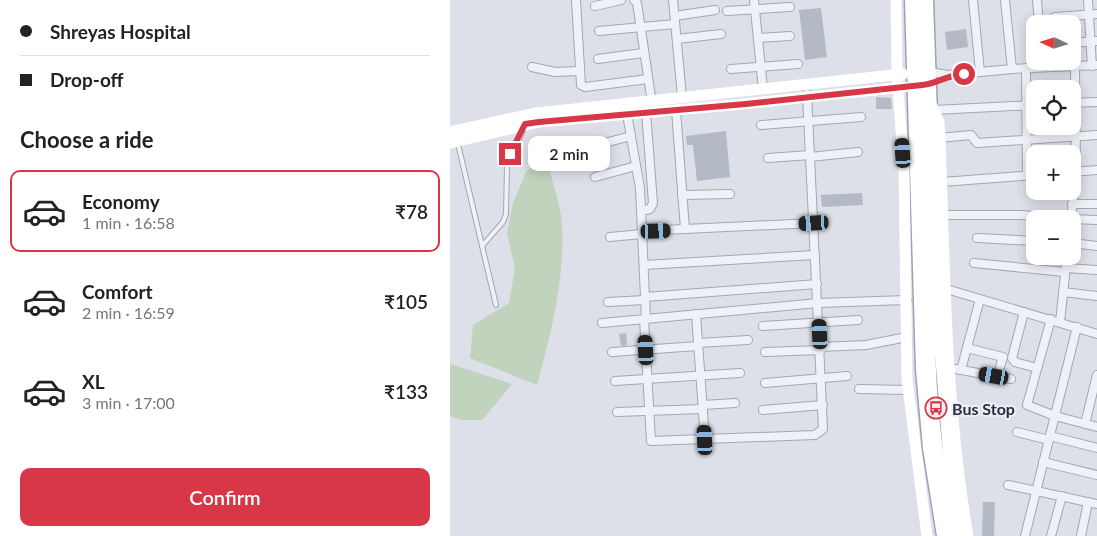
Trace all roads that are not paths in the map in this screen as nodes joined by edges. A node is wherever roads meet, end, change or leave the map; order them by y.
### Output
1 (576, 0) edge
2 (621, 0) edge
3 (673, 0) edge
4 (754, 0) edge
5 (896, 0) edge
6 (911, 0) edge
7 (919, 0) edge
8 (927, 0) edge
9 (973, 0) edge
10 (1005, 0) edge
11 (1037, 0) edge
12 (1088, 0) edge
13 (637, 1) edge
14 (595, 6) dead end
15 (790, 7) dead end
16 (755, 9) junction
17 (714, 10) dead end
18 (727, 11) dead end
19 (1093, 14) edge
20 (1038, 15) edge
21 (675, 20) junction
22 (639, 26) junction
23 (599, 31) dead end
24 (721, 34) dead end
25 (790, 36) dead end
26 (758, 38) junction
27 (677, 39) junction
28 (1094, 41) edge
29 (1081, 42) edge
30 (643, 53) junction
31 (598, 59) dead end
32 (798, 64) dead end
33 (761, 66) junction
34 (1081, 66) edge
35 (1095, 66) edge
36 (532, 67) dead end
37 (1026, 68) edge
38 (731, 69) dead end
39 (1012, 69) junction
40 (579, 71) junction
41 (980, 72) junction
42 (897, 75) junction
43 (948, 75) junction
44 (648, 79) junction
45 (921, 79) junction
46 (806, 84) junction
47 (898, 88) junction
48 (763, 89) junction
49 (682, 97) junction
50 (807, 97) junction
51 (1097, 102) edge
52 (1081, 103) edge
53 (932, 106) junction
54 (1026, 106) edge
55 (650, 108) junction
56 (676, 110) junction
57 (627, 114) junction
58 (861, 117) dead end
59 (532, 120) junction
60 (808, 120) junction
61 (761, 125) dead end
62 (1026, 135) edge
63 (1097, 135) edge
64 (631, 136) junction
65 (1075, 136) junction
66 (940, 138) junction
67 (452, 139) edge
68 (1026, 140) junction
69 (1027, 145) edge
70 (1075, 145) edge
71 (578, 150) dead end
72 (858, 152) dead end
73 (810, 156) junction
74 (768, 158) dead end
75 (636, 166) junction
76 (1097, 170) edge
77 (1081, 171) edge
78 (1026, 175) edge
79 (595, 177) dead end
80 (942, 182) junction
81 (730, 194) dead end
82 (682, 195) junction
83 (1072, 200) edge
84 (1072, 204) junction
85 (1097, 204) edge
86 (1071, 210) edge
87 (641, 211) junction
88 (943, 215) junction
89 (1026, 215) edge
90 (1081, 219) edge
91 (1097, 220) edge
92 (814, 223) junction
93 (685, 229) junction
94 (642, 233) junction
95 (610, 237) dead end
96 (977, 238) dead end
97 (1026, 241) edge
98 (1081, 244) edge
99 (482, 246) junction
100 (1097, 246) edge
101 (815, 255) junction
102 (974, 263) dead end
103 (644, 265) junction
104 (1066, 265) edge
105 (1065, 270) junction
106 (1097, 270) edge
107 (817, 284) junction
108 (943, 288) junction
109 (1063, 292) junction
110 (1097, 296) edge
111 (645, 298) junction
112 (980, 299) junction
113 (907, 300) junction
114 (608, 302) dead end
115 (818, 303) junction
116 (496, 305) dead end
117 (1024, 312) junction
118 (696, 314) junction
119 (645, 319) junction
120 (1051, 319) junction
121 (858, 320) dead end
122 (819, 322) junction
123 (1060, 322) junction
124 (602, 323) dead end
125 (938, 323) junction
126 (763, 326) dead end
127 (1078, 327) junction
128 (1097, 334) edge
129 (907, 337) junction
130 (748, 340) dead end
131 (698, 345) junction
132 (967, 348) junction
133 (820, 349) junction
134 (646, 350) junction
135 (612, 352) dead end
136 (765, 352) dead end
137 (948, 367) junction
138 (1000, 367) dead end
139 (1037, 368) junction
140 (961, 370) junction
141 (740, 372) dead end
142 (847, 376) dead end
143 (1097, 376) edge
144 (700, 377) junction
145 (822, 378) junction
146 (1011, 379) dead end
147 (647, 381) junction
148 (615, 382) dead end
149 (765, 383) dead end
150 (858, 390) dead end
151 (908, 390) junction
152 (735, 404) dead end
153 (823, 405) junction
154 (703, 407) junction
155 (764, 410) dead end
156 (650, 411) junction
157 (617, 412) dead end
158 (1055, 416) junction
159 (1085, 424) junction
160 (1097, 427) edge
161 (1017, 432) dead end
162 (1049, 438) junction
163 (705, 440) junction
164 (1097, 448) edge
165 (1043, 462) junction
166 (1097, 476) edge
167 (1008, 485) dead end
168 (1036, 490) junction
169 (1062, 496) junction
170 (1088, 502) junction
171 (1097, 504) edge
172 (927, 536) edge
173 (943, 536) edge
174 (951, 536) edge
175 (960, 536) edge
176 (968, 536) edge
177 (1024, 536) edge
178 (1051, 536) edge
179 (1081, 536) edge

1 - 40 street
2 - 14 street
3 - 21 street
4 - 16 street
5 - 42 street
6 - 45 main road
7 - 45 street
8 - 45 main road
9 - 41 street
10 - 39 street
11 - 20 street
12 - 19 street
13 - 22 street
15 - 16 street
16 - 18 street
16 - 26 street
17 - 21 street
19 - 28 street
21 - 22 street
21 - 27 street
22 - 23 street
22 - 30 street
24 - 27 street
25 - 26 street
26 - 33 street
27 - 49 street
28 - 29 street
28 - 35 street
30 - 31 street
30 - 44 street
32 - 33 street
33 - 38 street
33 - 48 street
34 - 35 street
36 - 40 street
37 - 39 street
39 - 41 street
40 - 44 street
41 - 43 street
42 - 45 street
42 - 46 street
42 - 47 street
43 - 45 street
43 - 45 street
44 - 55 street
45 - 47 street
45 - 53 main road
45 - 125 street
45 - 173 main road
46 - 48 street
46 - 50 street
47 - 50 street
47 - 113 street
48 - 49 street
49 - 55 street
50 - 56 street
50 - 60 street
51 - 52 street
53 - 54 street
53 - 66 street
53 - 125 main road
55 - 56 street
55 - 57 street
55 - 59 street
55 - 87 street
56 - 82 street
57 - 59 street
57 - 64 street
58 - 60 street
59 - 67 street
59 - 99 lane
60 - 61 street
60 - 73 street
62 - 68 street
63 - 65 street
64 - 71 street
64 - 75 street
65 - 68 street
65 - 70 street
66 - 68 street
66 - 80 street
67 - 99 lane
68 - 69 street
72 - 73 street
73 - 74 street
73 - 92 street
75 - 79 street
75 - 87 street
76 - 77 street
78 - 80 street
80 - 88 street
81 - 82 street
82 - 93 street
83 - 84 street
84 - 85 street
84 - 86 street
87 - 94 street
88 - 89 street
88 - 108 street
90 - 91 street
92 - 93 street
92 - 101 street
93 - 94 street
94 - 95 street
94 - 103 street
96 - 97 street
98 - 100 street
99 - 116 lane
101 - 103 street
101 - 107 street
102 - 105 street
103 - 111 street
104 - 105 street
105 - 106 street
105 - 109 street
107 - 111 street
107 - 115 street
108 - 112 street
108 - 125 street
109 - 110 street
109 - 123 street
111 - 114 street
111 - 119 street
112 - 117 street
112 - 132 street
113 - 115 street
113 - 129 street
115 - 118 street
115 - 122 street
117 - 120 street
117 - 139 street
118 - 119 street
118 - 131 street
119 - 124 street
119 - 134 street
120 - 123 street
120 - 139 street
121 - 122 street
122 - 126 street
122 - 133 street
123 - 127 street
125 - 137 street
125 - 174 street
125 - 175 main road
127 - 128 street
127 - 158 street
129 - 133 street
129 - 151 street
130 - 131 street
131 - 134 street
131 - 144 street
132 - 138 street
132 - 140 street
133 - 136 street
133 - 145 street
134 - 135 street
134 - 147 street
137 - 140 street
137 - 176 street
139 - 158 street
140 - 146 street
141 - 144 street
142 - 145 street
143 - 159 street
144 - 147 street
144 - 154 street
145 - 149 street
145 - 153 street
147 - 148 street
147 - 156 street
150 - 151 street
151 - 172 street
152 - 154 street
153 - 155 street
153 - 163 street
154 - 156 street
154 - 163 street
156 - 157 street
156 - 163 street
158 - 159 street
158 - 162 street
159 - 160 street
161 - 162 street
162 - 164 street
162 - 165 street
165 - 166 street
165 - 168 street
167 - 168 street
168 - 169 street
168 - 177 street
169 - 170 street
169 - 178 street
170 - 171 street
170 - 179 street

